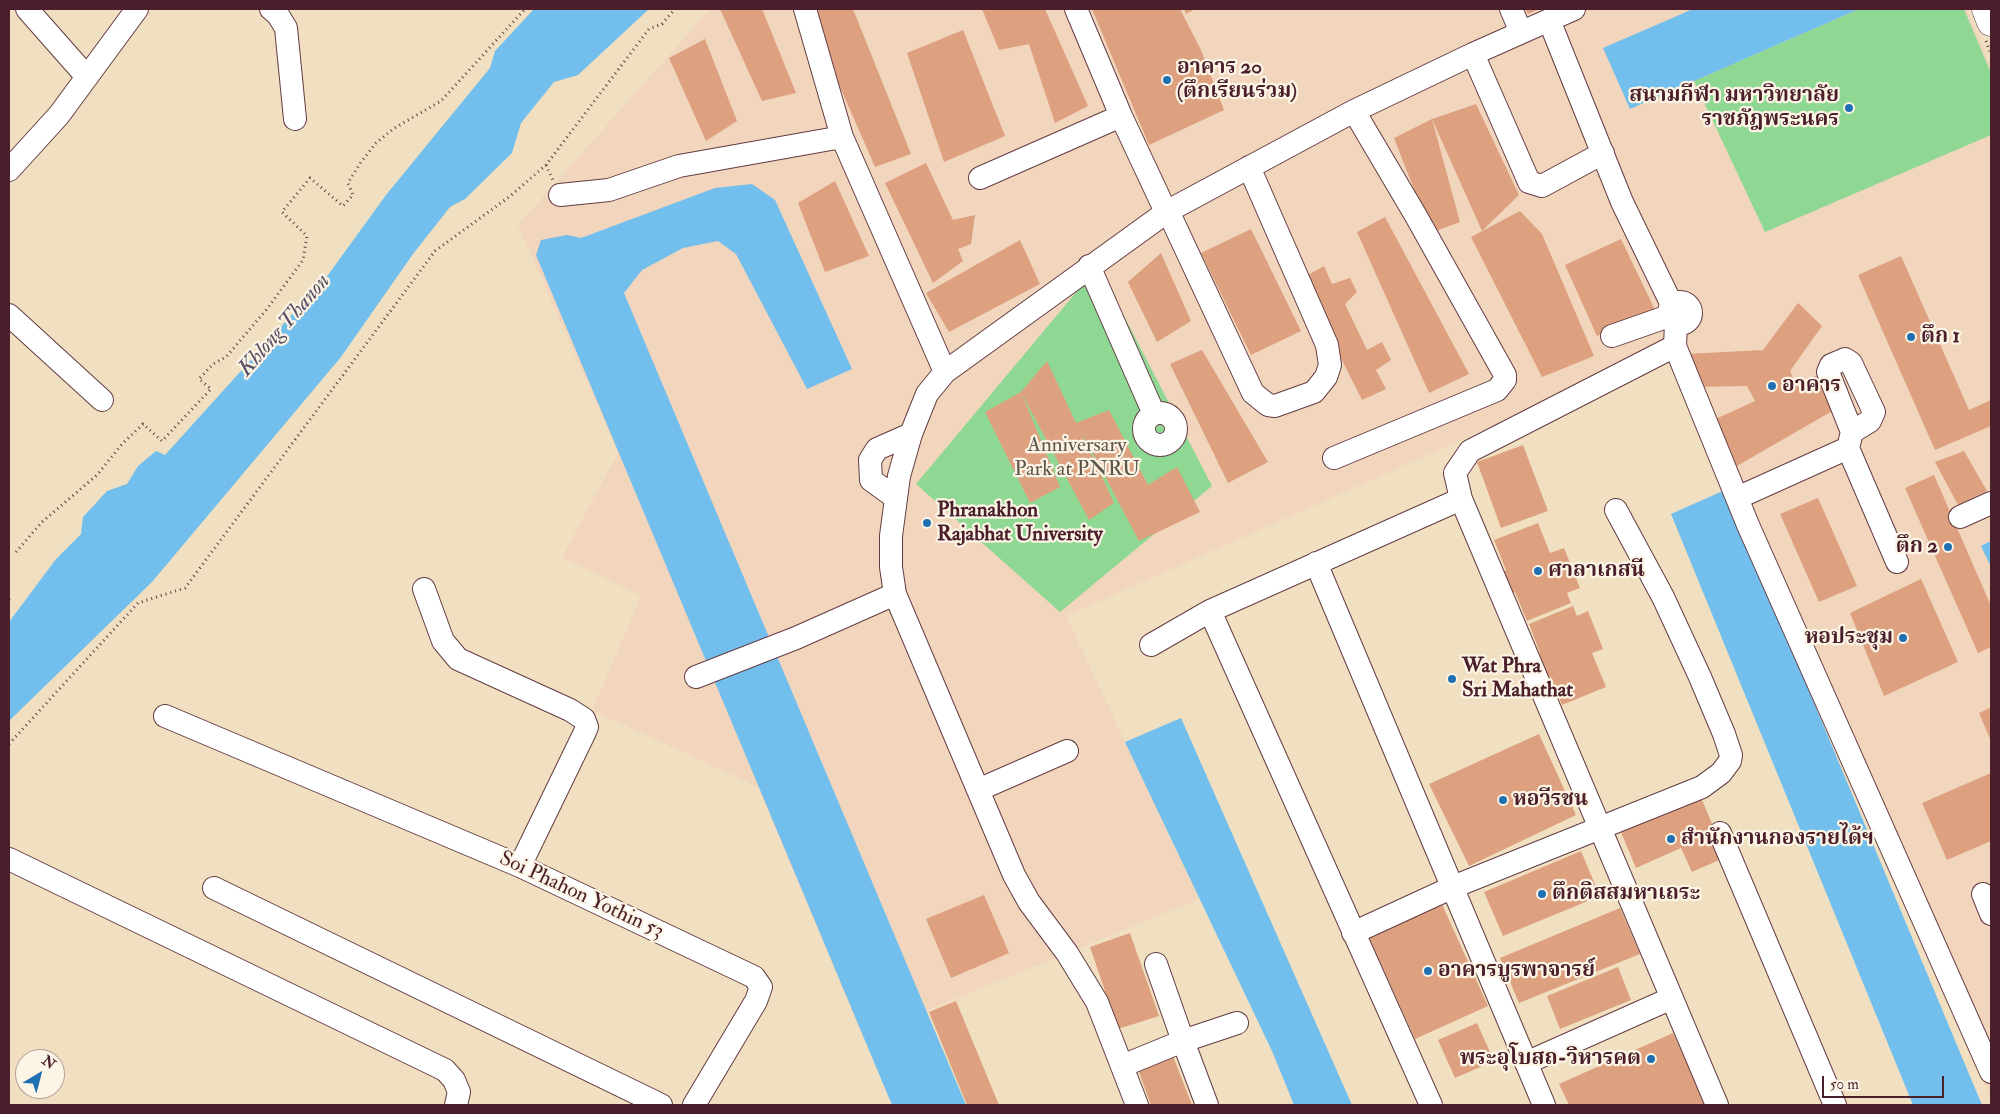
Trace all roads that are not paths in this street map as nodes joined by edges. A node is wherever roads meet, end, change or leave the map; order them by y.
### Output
1 (27, 9) edge
2 (271, 9) edge
3 (804, 9) edge
4 (1076, 9) edge
5 (1511, 9) edge
6 (1574, 9) edge
7 (1986, 9) edge
8 (129, 12) edge
9 (1549, 20) junction
10 (1991, 22) edge
11 (1521, 32) junction
12 (1473, 54) junction
13 (87, 77) junction
14 (1354, 111) junction
15 (1121, 116) junction
16 (295, 119) dead end
17 (842, 136) junction
18 (1603, 152) junction
19 (1248, 167) junction
20 (9, 170) edge
21 (980, 178) dead end
22 (560, 195) dead end
23 (1167, 212) junction
24 (1090, 266) junction
25 (1673, 315) junction
26 (9, 316) edge
27 (1612, 336) dead end
28 (1675, 346) junction
29 (944, 372) junction
30 (102, 400) dead end
31 (1154, 414) dead end
32 (911, 434) junction
33 (1334, 458) dead end
34 (896, 498) junction
35 (1737, 498) junction
36 (1461, 499) junction
37 (1991, 503) edge
38 (1616, 510) dead end
39 (1960, 517) dead end
40 (1897, 562) dead end
41 (1316, 563) junction
42 (424, 589) dead end
43 (895, 594) junction
44 (1210, 611) junction
45 (1151, 645) dead end
46 (701, 675) dead end
47 (165, 716) dead end
48 (1067, 752) dead end
49 (978, 790) junction
50 (1598, 827) junction
51 (1720, 833) dead end
52 (9, 858) edge
53 (520, 866) junction
54 (1453, 887) junction
55 (214, 888) dead end
56 (1353, 933) junction
57 (1156, 964) dead end
58 (1672, 998) junction
59 (1237, 1023) dead end
60 (1183, 1041) junction
61 (1526, 1063) junction
62 (1990, 1063) edge
63 (1122, 1066) junction
64 (456, 1105) edge
65 (661, 1105) edge
66 (694, 1105) edge
67 (1137, 1105) edge
68 (1207, 1105) edge
69 (1431, 1105) edge
70 (1544, 1105) edge
71 (1717, 1105) edge
72 (1835, 1105) edge

1 - 13 street
2 - 16 street
3 - 17 street
4 - 15 street
5 - 11 street
6 - 9 street
7 - 10 main road
8 - 13 street
9 - 11 street
9 - 18 street
11 - 12 street
12 - 14 street
12 - 18 street
13 - 20 street
14 - 19 street
14 - 33 street
15 - 21 street
15 - 23 street
17 - 22 street
17 - 29 street
18 - 25 street
19 - 23 street
19 - 23 street
23 - 24 street
24 - 29 street
24 - 31 street
25 - 27 street
25 - 28 street
26 - 30 street
28 - 35 street
28 - 36 street
29 - 32 street
32 - 34 street
32 - 34 street
34 - 43 street
35 - 40 street
35 - 62 street
36 - 41 street
36 - 50 street
37 - 39 street
38 - 50 street
41 - 44 street
41 - 54 street
42 - 53 street
43 - 46 street
43 - 49 street
44 - 45 street
44 - 56 street
47 - 53 street, Soi Phahon Yothin 53
48 - 49 street
49 - 63 street
50 - 54 street
50 - 58 street
51 - 72 street
52 - 64 street
53 - 66 street, Soi Phahon Yothin 53
54 - 56 street
54 - 61 street
55 - 65 street
56 - 69 street
57 - 60 street
58 - 61 street
58 - 71 street
59 - 60 street
60 - 63 street
60 - 68 street
61 - 70 street
63 - 67 street

